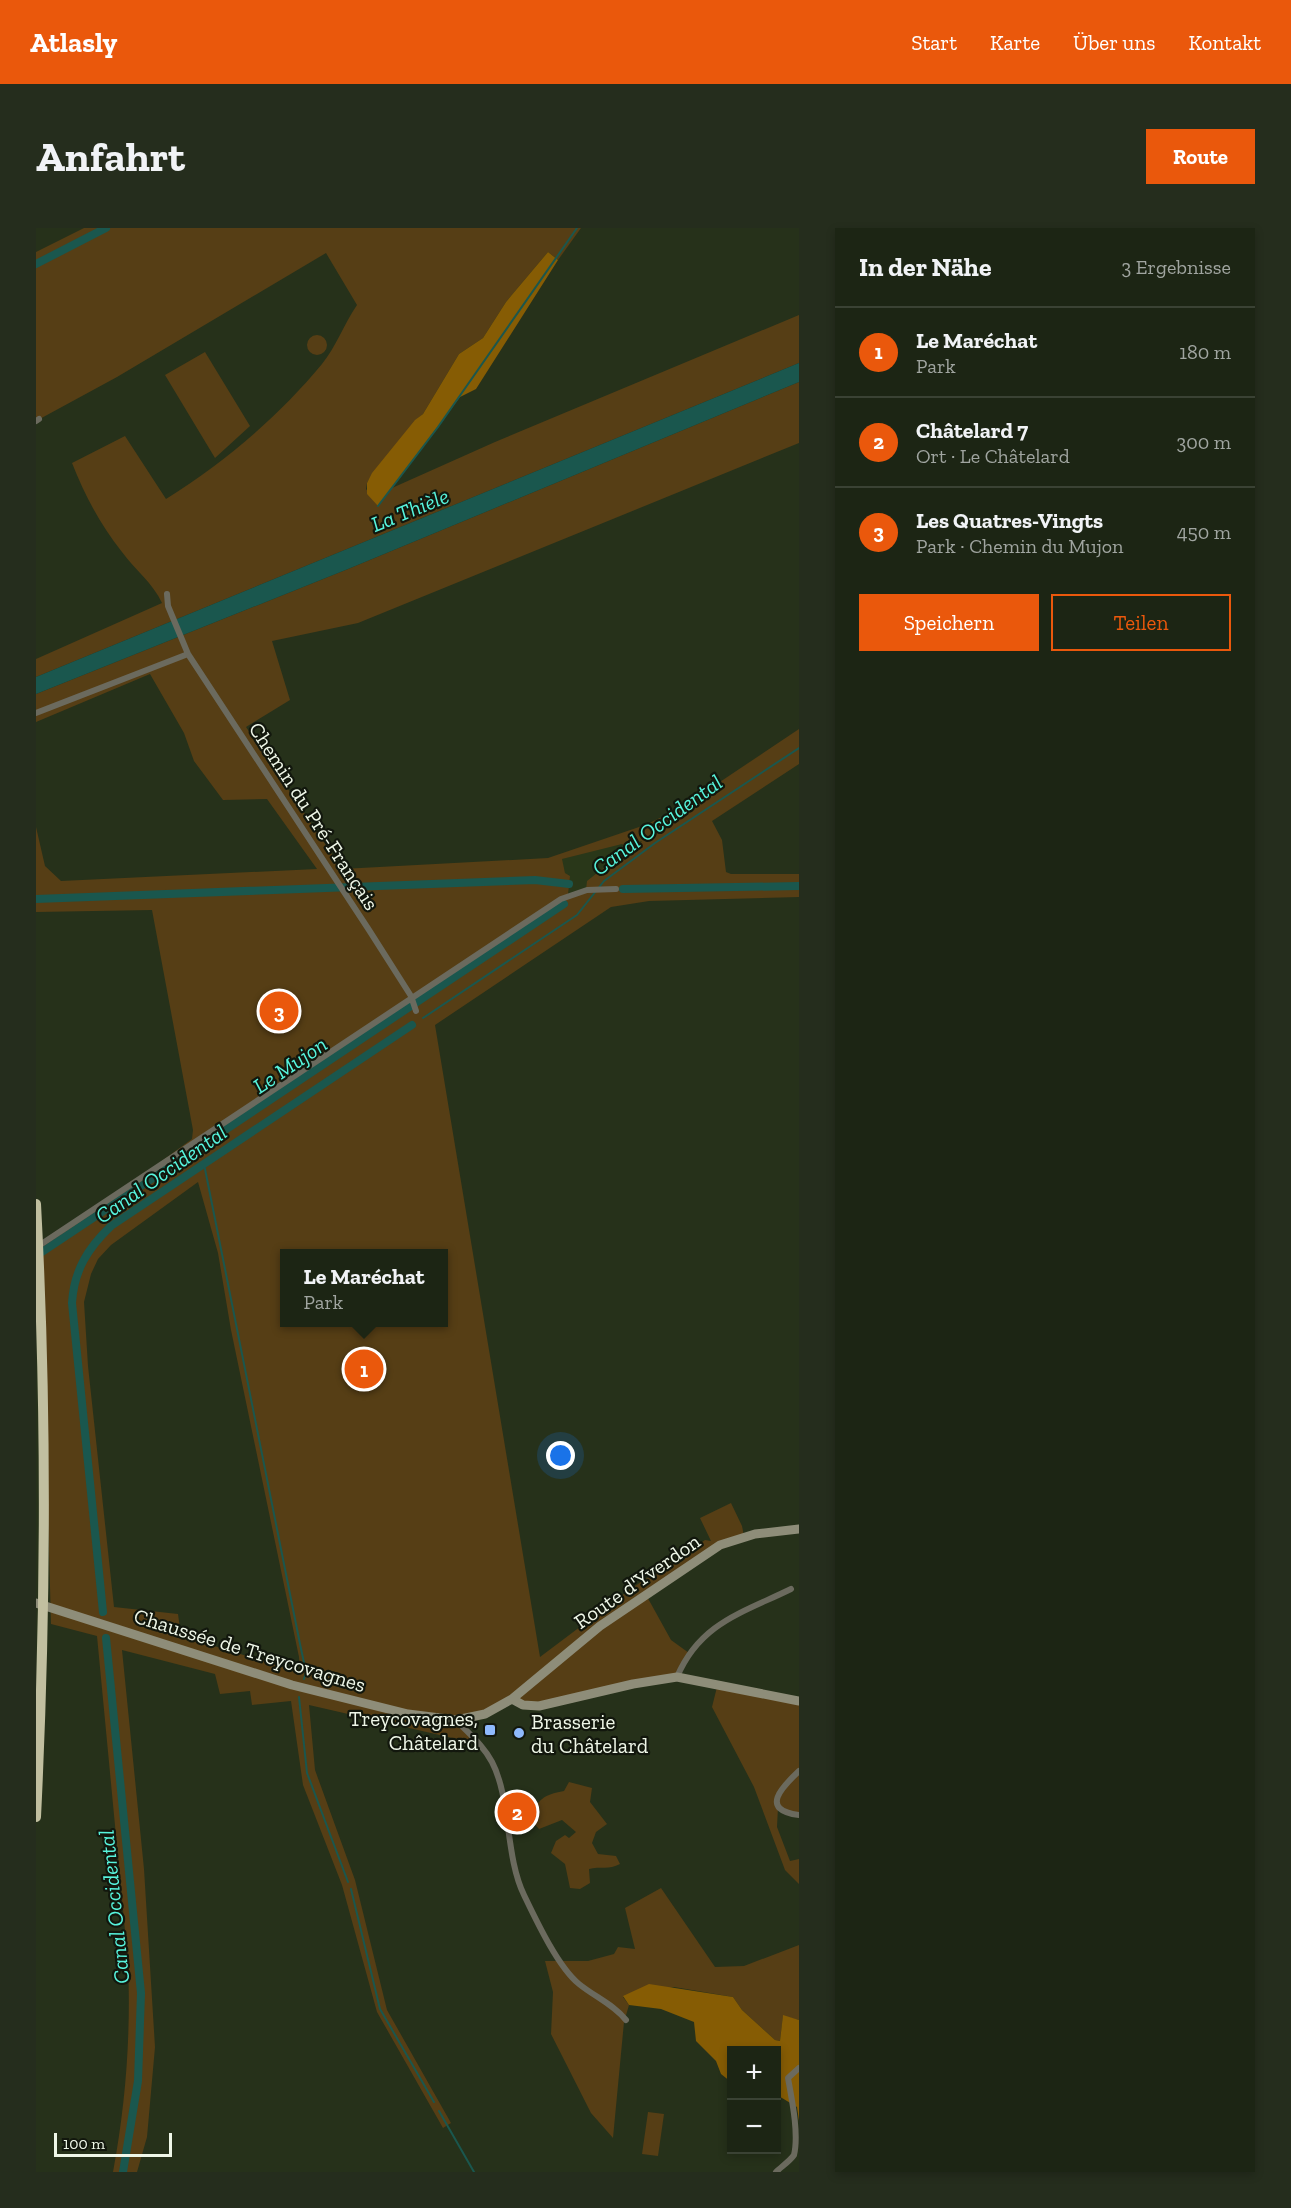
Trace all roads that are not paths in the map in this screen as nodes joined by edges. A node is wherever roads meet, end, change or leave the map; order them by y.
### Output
1 (167, 594) dead end
2 (187, 651) junction
3 (36, 713) edge
4 (616, 889) dead end
5 (411, 996) junction
6 (416, 1011) dead end
7 (36, 1204) edge
8 (36, 1248) edge
9 (799, 1529) edge
10 (791, 1589) dead end
11 (36, 1603) edge
12 (677, 1677) junction
13 (512, 1699) junction
14 (799, 1701) edge
15 (456, 1720) junction
16 (799, 1771) edge
17 (799, 1815) edge
18 (36, 1817) edge
19 (626, 2020) dead end
20 (799, 2068) edge
21 (776, 2172) edge

1 - 2 street, Chemin du Pré-Français
2 - 3 street
2 - 5 street, Chemin du Pré-Français
4 - 5 street
5 - 6 street, Chemin du Pré-Français
5 - 8 street
7 - 18 highway
9 - 13 main road, Route d'Yverdon
10 - 12 street
11 - 15 main road, Chaussée de Treycovagnes
12 - 13 main road
12 - 14 main road
13 - 15 main road, Route d'Yverdon
15 - 19 street
16 - 17 street
20 - 21 street

